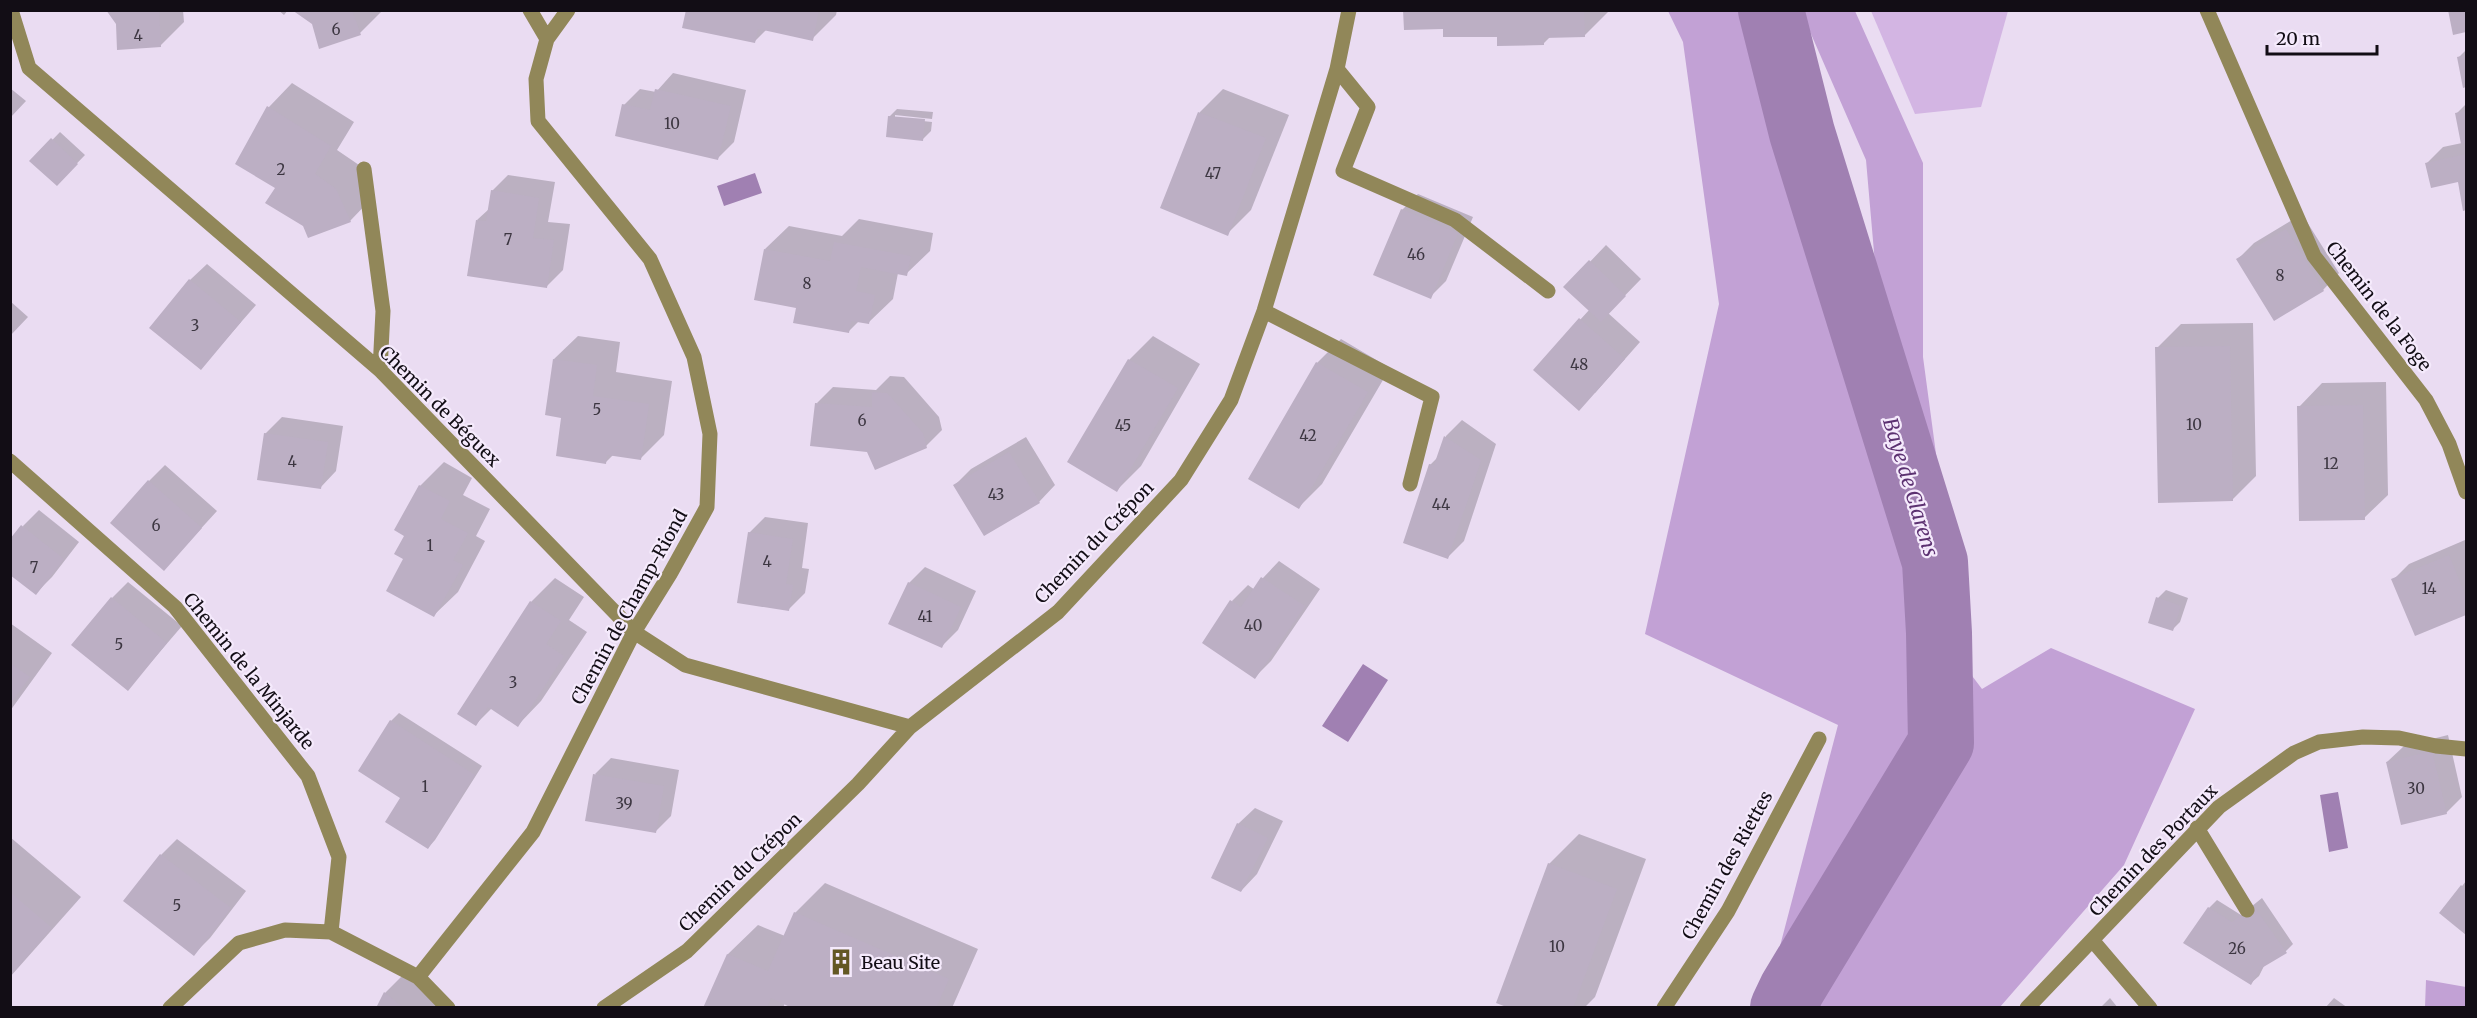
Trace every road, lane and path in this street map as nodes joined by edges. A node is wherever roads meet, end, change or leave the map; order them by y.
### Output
1 (11, 10) edge
2 (530, 10) edge
3 (568, 10) edge
4 (1350, 10) edge
5 (2207, 10) edge
6 (547, 39) junction
7 (1337, 69) junction
8 (364, 169) dead end
9 (1548, 291) dead end
10 (1264, 311) junction
11 (380, 370) junction
12 (10, 461) edge
13 (1410, 483) dead end
14 (2466, 492) edge
15 (634, 632) junction
16 (910, 727) junction
17 (1819, 739) dead end
18 (2466, 749) edge
19 (2198, 828) junction
20 (2247, 910) dead end
21 (331, 932) junction
22 (2093, 941) junction
23 (418, 977) junction
24 (170, 1008) edge
25 (448, 1008) edge
26 (604, 1008) edge
27 (1664, 1008) edge
28 (2027, 1008) edge
29 (2151, 1008) edge

1 - 11 street, Chemin de Béguex
2 - 6 street
3 - 6 street, Chemin de Champ-Riond
4 - 7 street, Chemin du Crépon
5 - 14 street, Chemin de la Foge
6 - 15 street, Chemin de Champ-Riond
7 - 9 street
7 - 10 street, Chemin du Crépon
8 - 11 street
10 - 13 street
10 - 16 street, Chemin du Crépon
11 - 15 street, Chemin de Béguex
12 - 21 street, Chemin de la Minjarde
15 - 16 street, Chemin de Béguex
15 - 23 street, Chemin de Champ-Riond
16 - 26 street, Chemin du Crépon
17 - 27 street, Chemin des Riettes
18 - 19 street, Chemin des Portaux
19 - 20 street
19 - 22 street, Chemin des Portaux
21 - 23 street
21 - 24 street
22 - 28 street, Chemin des Portaux
22 - 29 street
23 - 25 street

